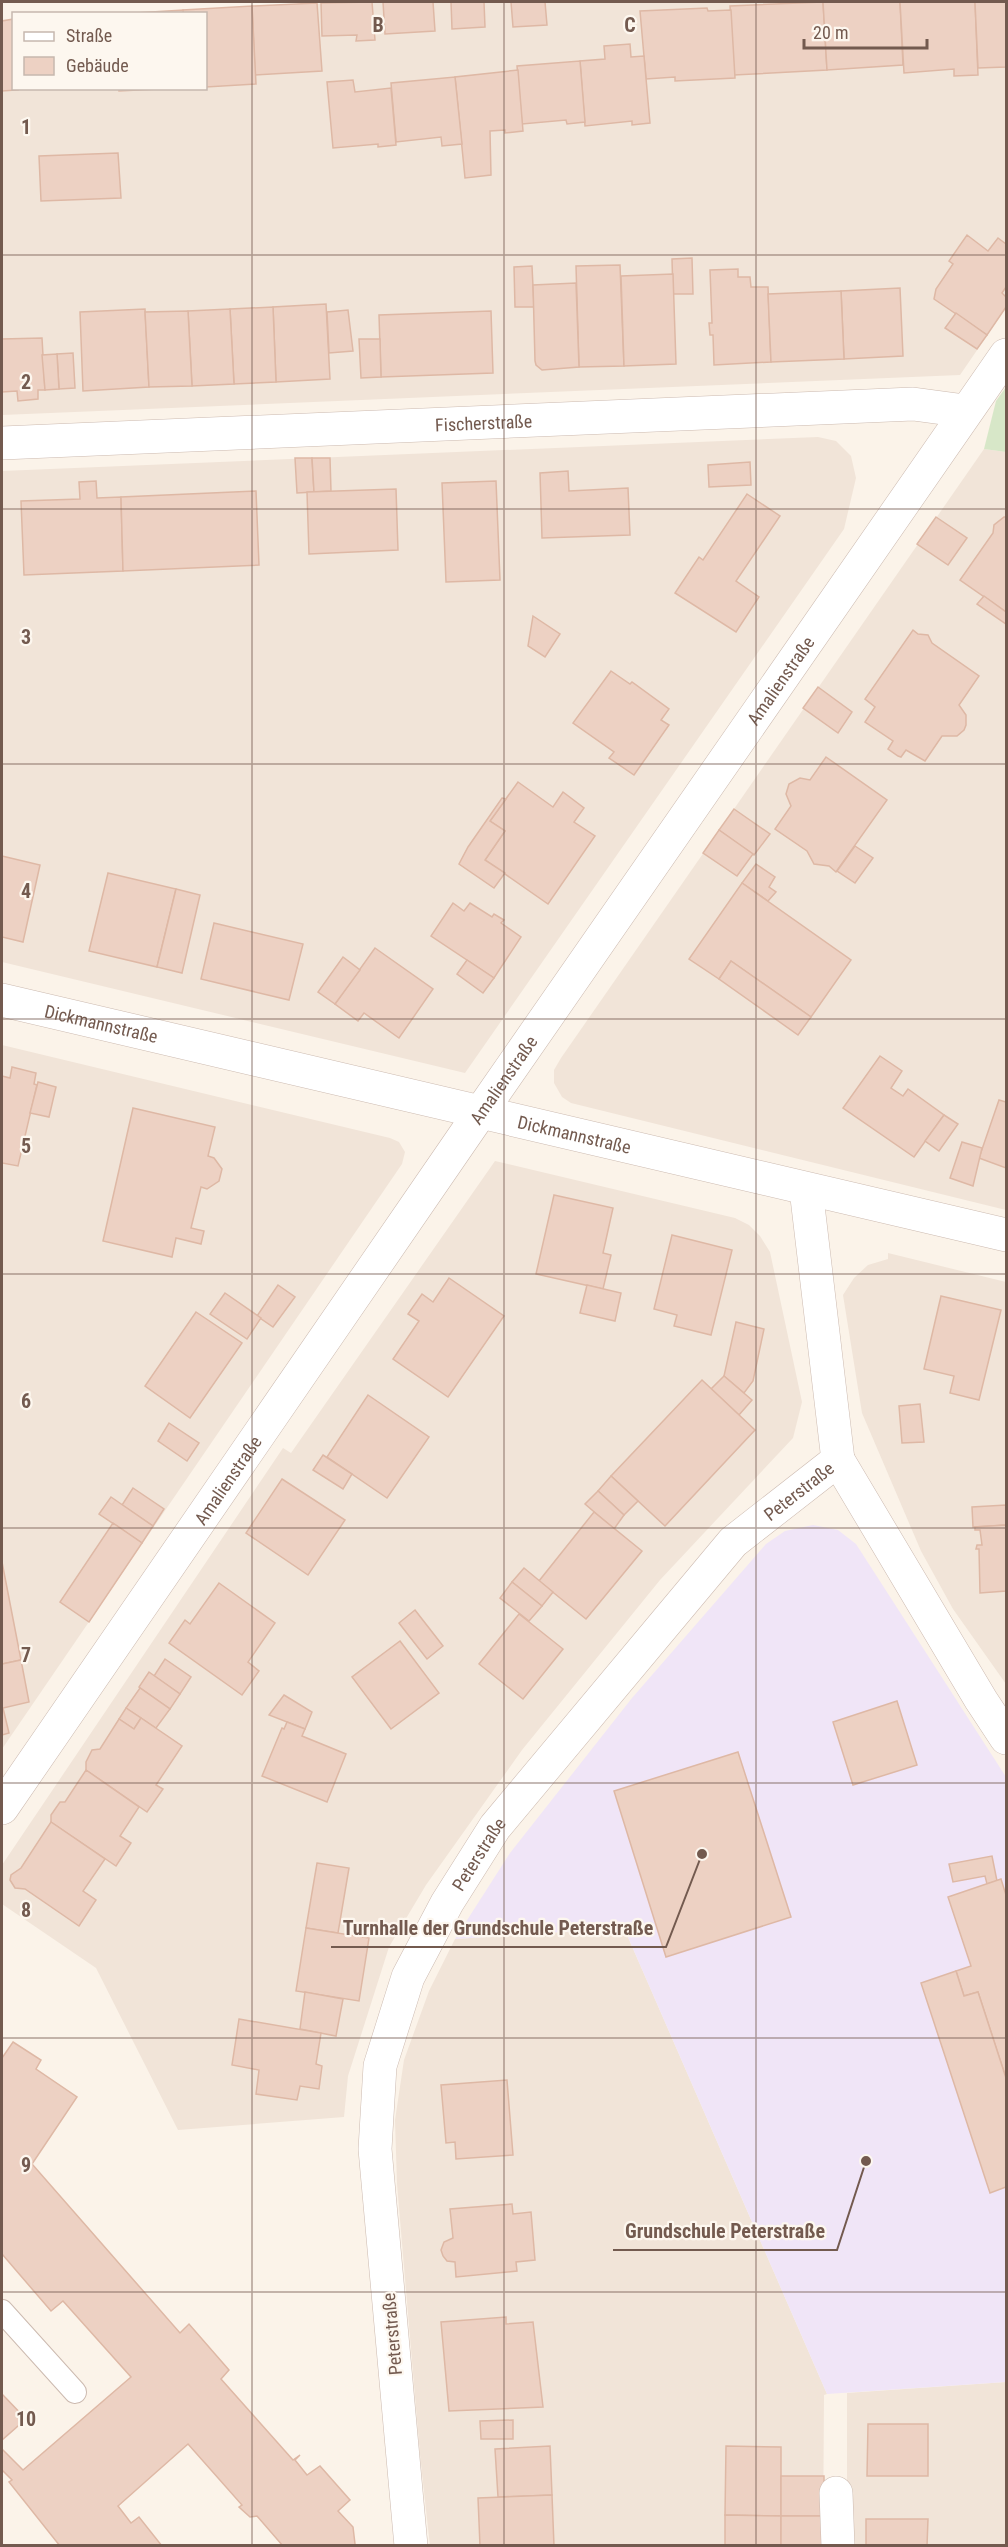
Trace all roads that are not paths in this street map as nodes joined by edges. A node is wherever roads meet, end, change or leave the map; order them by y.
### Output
1 (1006, 355) edge
2 (965, 411) junction
3 (2, 443) edge
4 (2, 1000) edge
5 (480, 1113) junction
6 (806, 1189) junction
7 (1006, 1235) edge
8 (838, 1460) junction
9 (1006, 1738) edge
10 (2, 1808) edge
11 (2, 2311) edge
12 (75, 2392) dead end
13 (836, 2493) dead end
14 (411, 2546) edge
15 (838, 2546) edge

1 - 2 street, Amalienstraße
2 - 3 street, Fischerstraße
2 - 5 street, Amalienstraße
4 - 5 street, Dickmannstraße
5 - 6 street, Dickmannstraße
5 - 10 street, Amalienstraße
6 - 7 street, Dickmannstraße
6 - 8 street, Peterstraße
8 - 9 street, Peterstraße
8 - 14 street, Peterstraße
11 - 12 lane
13 - 15 street

